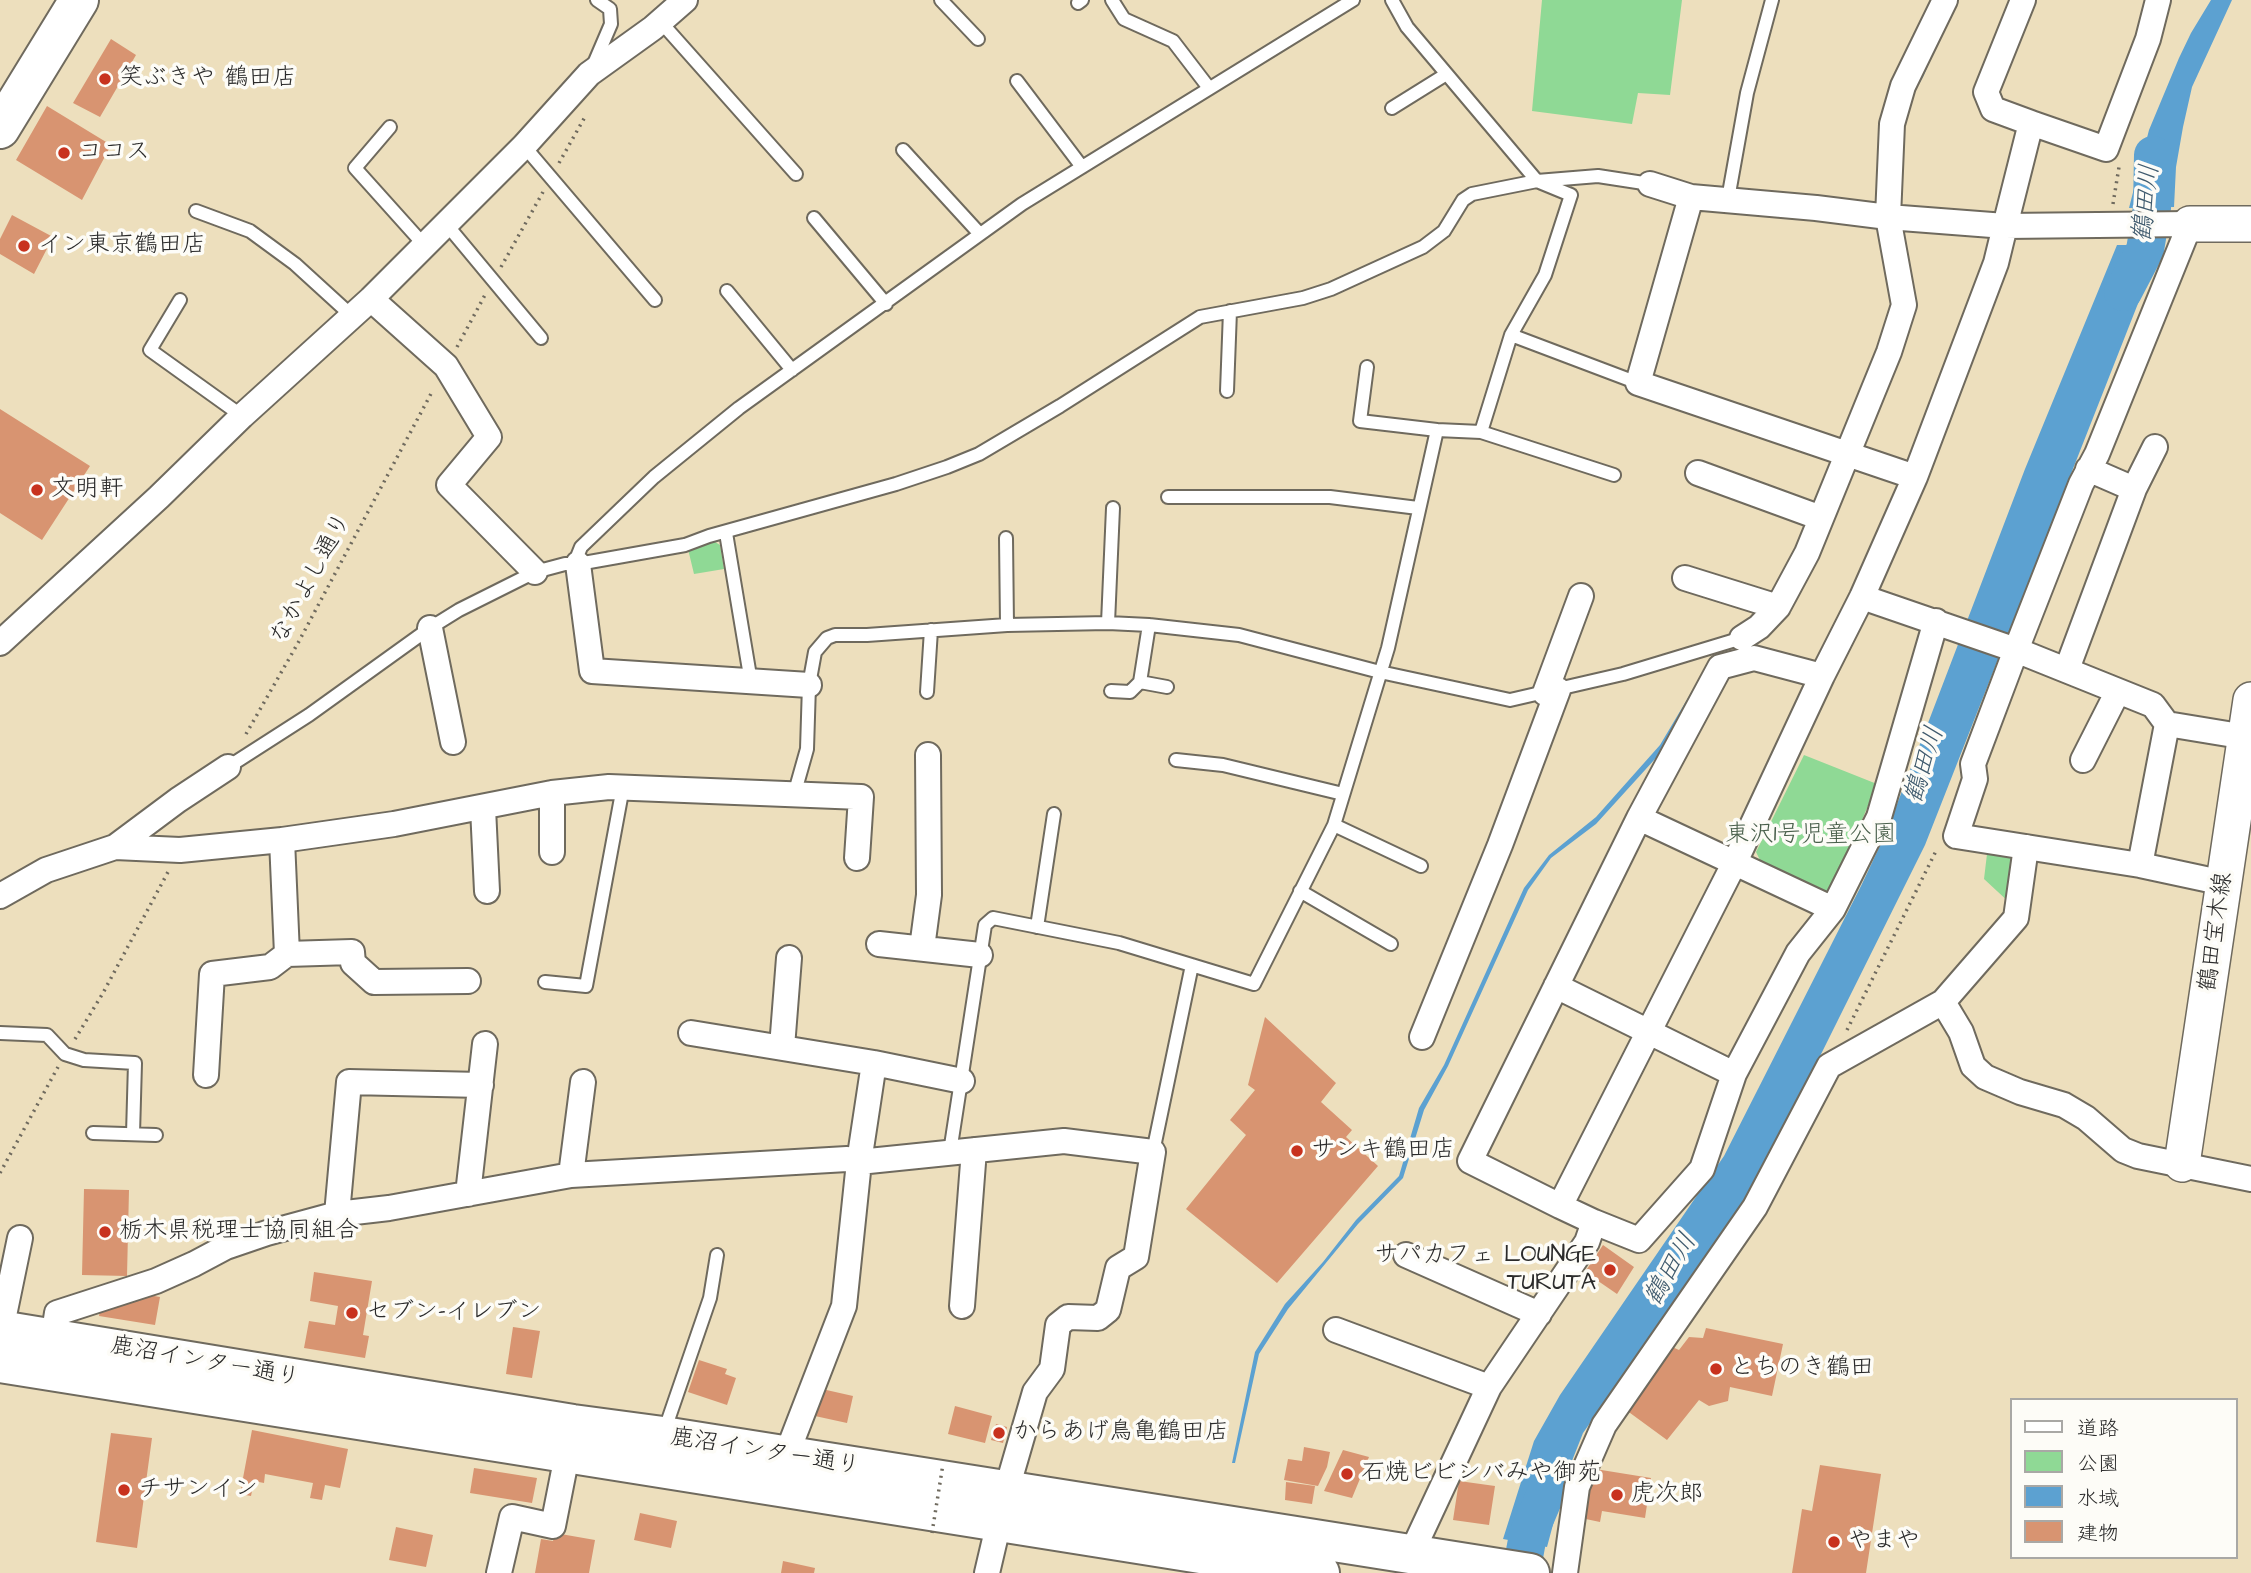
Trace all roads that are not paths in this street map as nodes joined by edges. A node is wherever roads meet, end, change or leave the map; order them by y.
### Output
1 (79, 0) edge
2 (597, 0) edge
3 (685, 0) edge
4 (941, 0) edge
5 (1112, 0) edge
6 (1353, 0) edge
7 (1392, 0) edge
8 (1772, 0) edge
9 (1945, 0) edge
10 (2023, 0) edge
11 (2158, 0) edge
12 (660, 21) junction
13 (978, 39) dead end
14 (589, 74) junction
15 (1445, 75) junction
16 (1017, 81) dead end
17 (1209, 88) junction
18 (1392, 108) dead end
19 (2031, 123) junction
20 (390, 127) dead end
21 (0, 129) edge
22 (524, 146) junction
23 (903, 150) dead end
24 (1082, 167) junction
25 (796, 174) dead end
26 (1537, 181) junction
27 (1650, 184) joint
28 (1691, 197) junction
29 (1728, 199) junction
30 (196, 211) dead end
31 (1888, 217) junction
32 (814, 218) dead end
33 (2190, 224) junction
34 (2251, 224) edge
35 (447, 225) junction
36 (2005, 226) junction
37 (979, 233) junction
38 (425, 246) junction
39 (727, 291) dead end
40 (371, 299) junction
41 (180, 300) dead end
42 (655, 300) dead end
43 (886, 304) junction
44 (1230, 311) junction
45 (352, 316) junction
46 (1511, 335) junction
47 (541, 338) dead end
48 (1367, 367) dead end
49 (792, 370) junction
50 (1638, 383) junction
51 (1227, 391) dead end
52 (242, 416) junction
53 (1437, 430) junction
54 (1481, 432) junction
55 (2155, 447) dead end
56 (1847, 456) junction
57 (2088, 469) junction
58 (1698, 473) dead end
59 (1614, 475) dead end
60 (1915, 477) junction
61 (2134, 489) junction
62 (1168, 497) dead end
63 (1418, 508) junction
64 (1113, 509) dead end
65 (1821, 518) junction
66 (726, 533) junction
67 (1006, 538) dead end
68 (578, 564) junction
69 (535, 572) junction
70 (1685, 578) dead end
71 (1581, 596) dead end
72 (1862, 597) junction
73 (1778, 607) junction
74 (1936, 621) junction
75 (1108, 623) junction
76 (1007, 625) junction
77 (1149, 625) junction
78 (430, 628) junction
79 (931, 630) junction
80 (1742, 638) joint
81 (0, 643) edge
82 (2016, 650) junction
83 (2067, 670) junction
84 (1380, 672) junction
85 (1822, 676) junction
86 (751, 682) junction
87 (1140, 682) junction
88 (809, 685) junction
89 (1167, 687) dead end
90 (1111, 691) dead end
91 (1551, 691) junction
92 (2118, 691) junction
93 (927, 692) dead end
94 (2251, 701) edge
95 (2167, 724) junction
96 (2246, 737) junction
97 (453, 742) dead end
98 (928, 755) dead end
99 (1176, 760) dead end
100 (2082, 760) dead end
101 (228, 767) joint
102 (623, 787) junction
103 (552, 793) junction
104 (794, 794) junction
105 (1343, 794) junction
106 (483, 808) junction
107 (1054, 814) dead end
108 (1639, 818) junction
109 (1334, 825) junction
110 (282, 840) junction
111 (115, 847) junction
112 (2026, 847) junction
113 (552, 852) dead end
114 (857, 858) dead end
115 (1735, 862) junction
116 (2140, 864) junction
117 (1421, 866) dead end
118 (2224, 883) junction
119 (487, 891) dead end
120 (1300, 891) junction
121 (0, 896) edge
122 (1833, 909) junction
123 (1037, 927) junction
124 (879, 944) dead end
125 (1391, 944) dead end
126 (922, 948) junction
127 (287, 954) junction
128 (980, 955) junction
129 (789, 958) dead end
130 (1192, 965) junction
131 (468, 981) dead end
132 (545, 982) dead end
133 (1556, 986) junction
134 (1943, 1002) junction
135 (1649, 1031) junction
136 (0, 1033) edge
137 (691, 1033) dead end
138 (1422, 1037) dead end
139 (485, 1044) dead end
140 (782, 1047) junction
141 (874, 1063) junction
142 (1734, 1074) junction
143 (206, 1075) dead end
144 (962, 1081) junction
145 (583, 1082) dead end
146 (481, 1085) junction
147 (93, 1133) dead end
148 (133, 1134) junction
149 (156, 1135) dead end
150 (962, 1151) junction
151 (1153, 1152) junction
152 (859, 1162) junction
153 (2182, 1164) junction
154 (571, 1175) junction
155 (2251, 1179) edge
156 (468, 1194) junction
157 (1560, 1206) junction
158 (337, 1214) junction
159 (1594, 1222) junction
160 (20, 1238) dead end
161 (717, 1255) dead end
162 (1406, 1255) dead end
163 (962, 1306) dead end
164 (1539, 1314) junction
165 (0, 1330) edge
166 (1336, 1330) dead end
167 (53, 1338) junction
168 (0, 1363) edge
169 (1489, 1387) junction
170 (663, 1436) junction
171 (571, 1439) junction
172 (786, 1456) junction
173 (1002, 1507) junction
174 (1411, 1554) junction
175 (499, 1573) edge
176 (987, 1573) edge
177 (1321, 1573) edge
178 (1530, 1573) edge
179 (1565, 1573) edge

1 - 21 main road
2 - 14 lane
3 - 12 street
4 - 13 lane
5 - 17 lane
6 - 17 lane
7 - 15 lane
8 - 29 lane
9 - 31 street
10 - 19 street
11 - 19 street
12 - 14 street
12 - 25 lane
14 - 22 street
15 - 18 lane
15 - 26 lane
16 - 24 lane
17 - 24 lane
19 - 36 street
20 - 38 lane
22 - 35 street
22 - 42 lane
23 - 37 lane
24 - 37 lane
26 - 27 lane
26 - 44 lane
26 - 46 lane
27 - 28 street
28 - 29 street
28 - 50 street
29 - 31 street
30 - 45 lane
31 - 36 street
31 - 56 street
32 - 43 lane
33 - 34 street
33 - 36 street
33 - 57 street
35 - 38 street
35 - 47 lane
36 - 60 street
37 - 43 lane
38 - 40 street
39 - 49 lane
40 - 45 street
40 - 69 street
41 - 52 lane
43 - 49 lane
44 - 51 lane
44 - 66 lane
45 - 52 street
46 - 50 lane
46 - 54 lane
48 - 53 lane
49 - 68 lane
50 - 56 street
52 - 81 street
53 - 54 lane
53 - 63 lane
54 - 59 lane
55 - 61 street
56 - 60 street
56 - 65 street
57 - 61 street
57 - 82 street
58 - 65 street
60 - 72 street
61 - 83 street
62 - 63 lane
63 - 84 lane
64 - 75 lane
65 - 73 street
66 - 68 lane
66 - 86 lane
67 - 76 lane
68 - 69 lane
68 - 86 street
69 - 78 lane
70 - 73 street
71 - 91 street
72 - 74 street
72 - 85 street
73 - 80 street
74 - 82 street
74 - 122 street
75 - 76 lane
75 - 77 lane
76 - 79 lane
77 - 84 lane
77 - 87 lane
78 - 97 street
78 - 101 lane
79 - 88 lane
79 - 93 lane
80 - 91 lane
82 - 83 street
82 - 112 street
83 - 92 street
84 - 91 lane
84 - 105 lane
85 - 108 street
85 - 115 street
86 - 88 street
87 - 89 lane
87 - 90 lane
88 - 104 lane
91 - 138 street
92 - 95 street
92 - 100 street
94 - 96 street, 鶴田宝木線
95 - 96 street
95 - 116 street
96 - 118 street, 鶴田宝木線
98 - 126 street
99 - 105 lane
101 - 111 street
102 - 103 street
102 - 104 street
102 - 132 lane
103 - 106 street
103 - 113 street
104 - 114 street
105 - 109 lane
106 - 110 street
106 - 119 street
107 - 123 lane
108 - 115 street
108 - 133 street
109 - 117 lane
109 - 120 lane
110 - 111 street
110 - 127 street
111 - 121 street
112 - 116 street
112 - 134 street
115 - 122 street
115 - 135 street
116 - 118 street
118 - 153 street, 鶴田宝木線
120 - 125 lane
120 - 130 lane
122 - 142 street
123 - 128 lane
123 - 130 lane
124 - 126 street
126 - 128 street
127 - 131 street
127 - 143 street
128 - 144 lane
129 - 140 street
130 - 151 lane
133 - 135 street
133 - 157 street
134 - 153 street
134 - 179 street
135 - 142 street
135 - 157 street
136 - 148 lane
137 - 140 street
139 - 146 street
140 - 141 street
141 - 144 street
141 - 152 street
142 - 159 street
144 - 150 lane
145 - 154 street
146 - 156 street
146 - 158 street
147 - 148 lane
148 - 149 lane
150 - 151 street
150 - 152 street
150 - 163 street
151 - 173 street
152 - 154 street
152 - 172 street
153 - 155 street
154 - 156 street
156 - 158 street
157 - 159 street
158 - 167 street
159 - 164 street
160 - 165 street
161 - 170 lane
162 - 164 street
164 - 169 street
165 - 167 main road, 鹿沼インター通り
166 - 169 street
167 - 171 main road, 鹿沼インター通り
168 - 171 main road, 鹿沼インター通り
169 - 174 street
170 - 171 main road, 鹿沼インター通り
170 - 172 main road, 鹿沼インター通り
171 - 173 main road, 鹿沼インター通り
171 - 175 street
172 - 173 main road, 鹿沼インター通り
173 - 174 main road, 鹿沼インター通り
173 - 176 street
173 - 177 main road, 鹿沼インター通り
174 - 178 main road, 鹿沼インター通り

